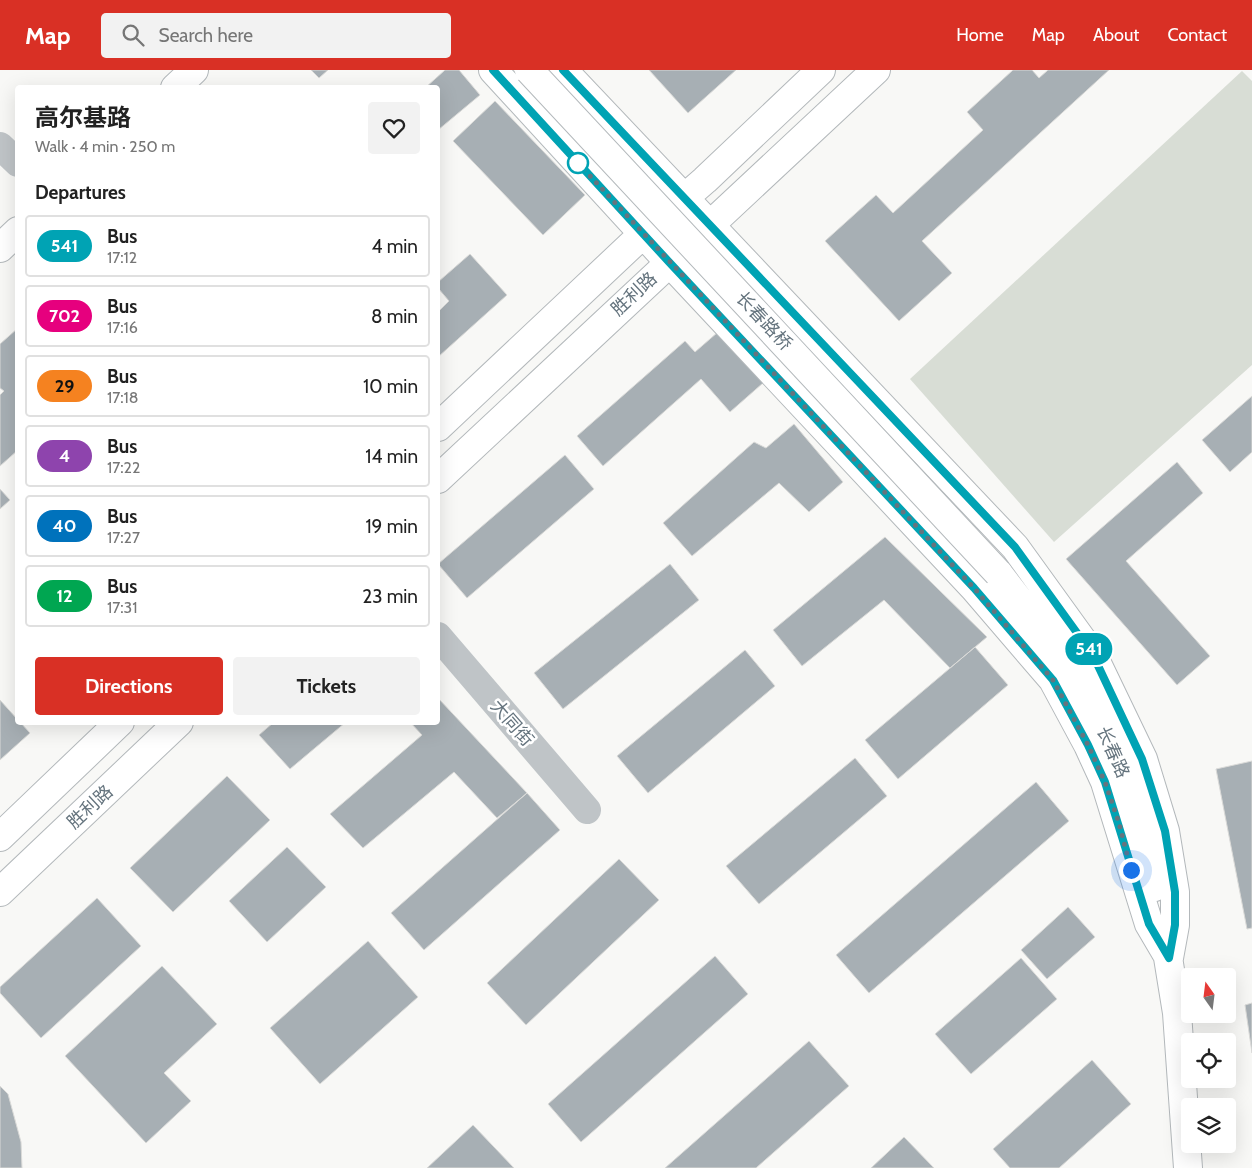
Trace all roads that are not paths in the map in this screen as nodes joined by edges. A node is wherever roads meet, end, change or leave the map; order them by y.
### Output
1 (194, 70) edge
2 (494, 70) edge
3 (529, 70) edge
4 (563, 70) edge
5 (820, 70) edge
6 (876, 70) edge
7 (178, 85) edge
8 (0, 146) edge
9 (15, 161) edge
10 (684, 199) junction
11 (709, 225) junction
12 (15, 234) edge
13 (643, 234) junction
14 (0, 248) edge
15 (669, 262) junction
16 (440, 426) edge
17 (440, 477) edge
18 (998, 573) joint
19 (440, 638) edge
20 (117, 725) edge
21 (176, 725) edge
22 (587, 810) dead end
23 (0, 837) edge
24 (0, 892) edge
25 (1169, 958) junction
26 (1188, 1168) edge

1 - 7 main road
2 - 13 main road, 长春路
3 - 18 main road, 长春路桥, bridge
4 - 10 main road, 长春路
5 - 10 main road, 胜利路
6 - 11 main road, 胜利路
8 - 9 street
10 - 11 main road, 长春路
10 - 13 main road, 胜利路
11 - 15 main road, 胜利路
11 - 25 main road, 长春路
12 - 14 main road
13 - 15 main road, 长春路
13 - 16 main road, 胜利路
15 - 17 main road, 胜利路
15 - 25 main road, 长春路
18 - 25 main road, 长春路
19 - 22 street, 大同街
20 - 23 main road
21 - 24 main road, 胜利路
25 - 26 main road, 长春路

